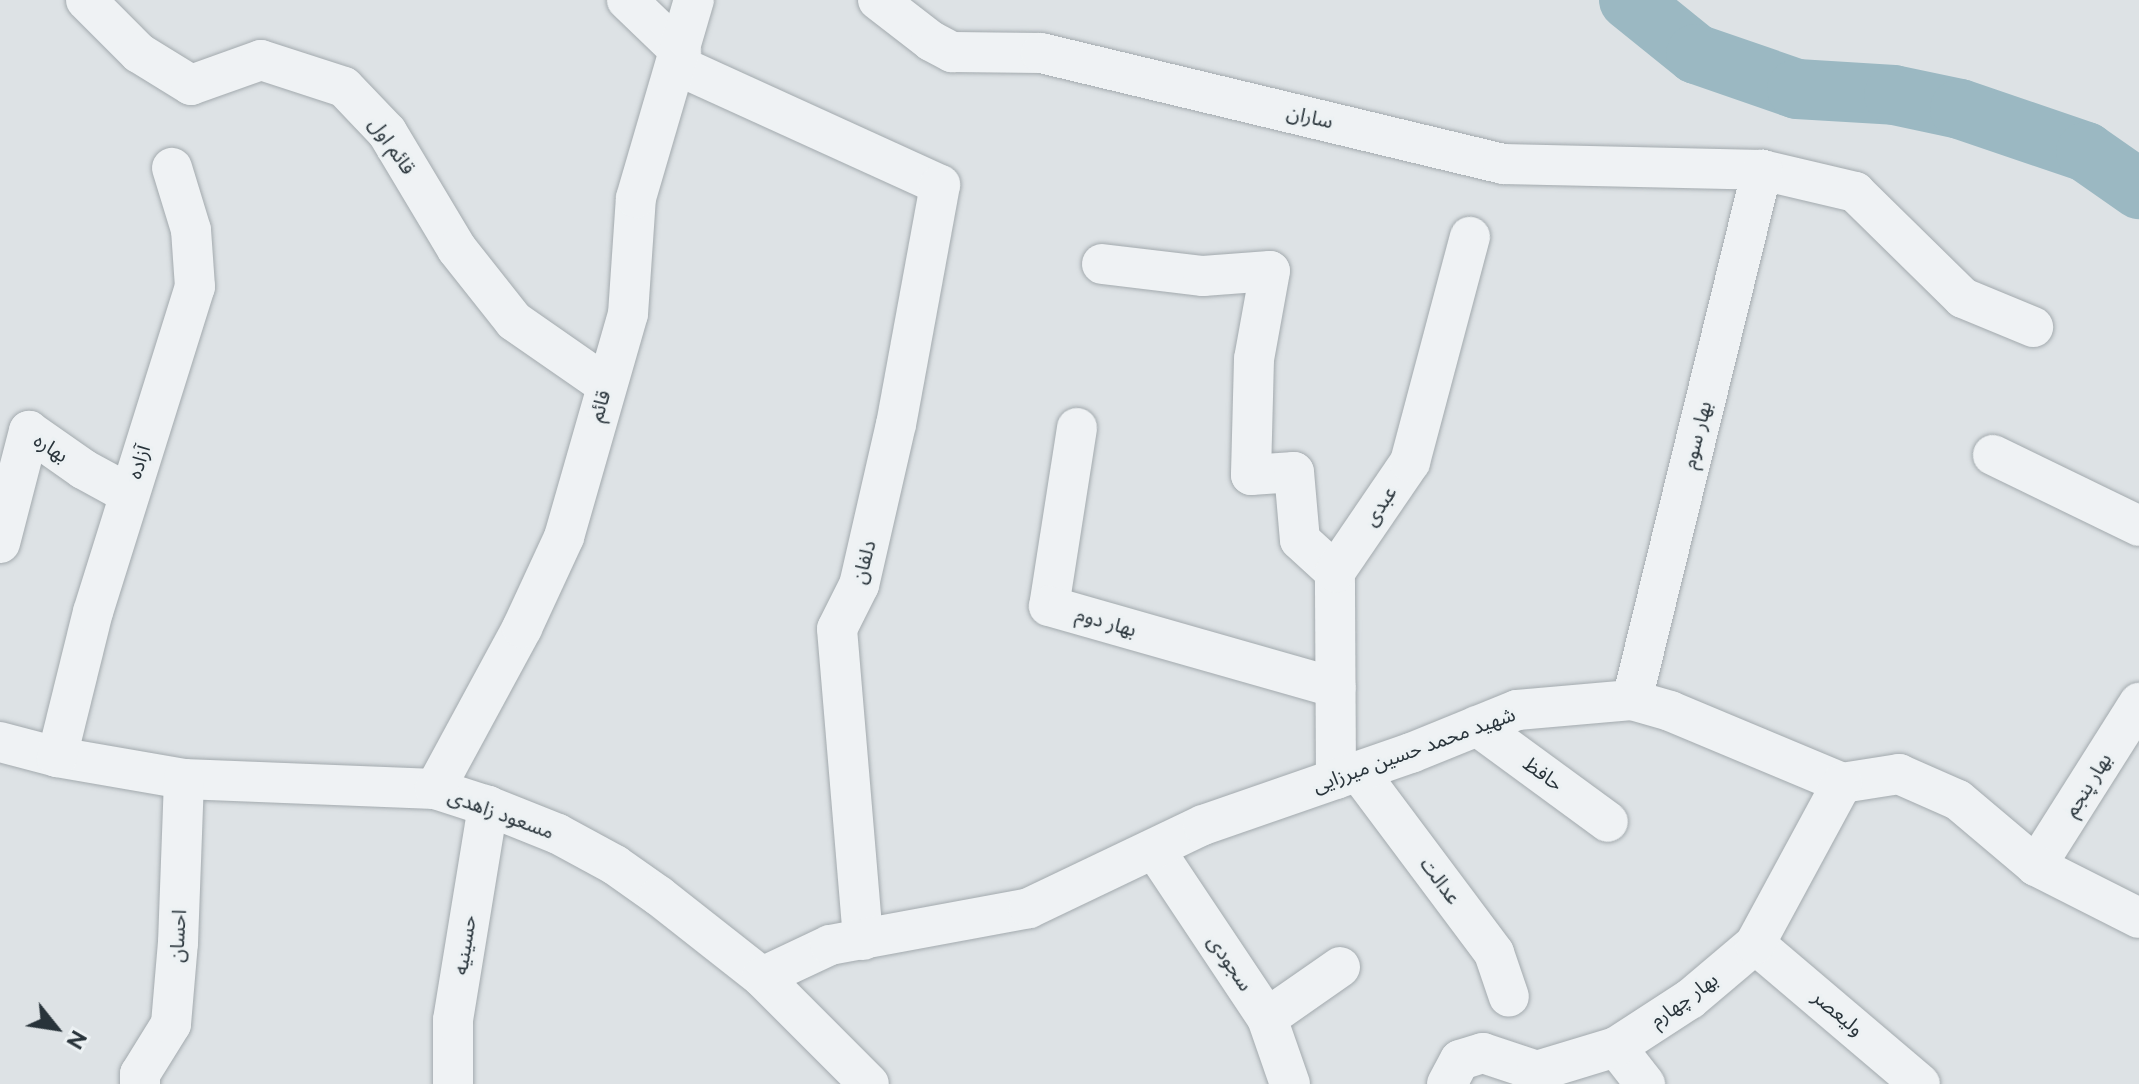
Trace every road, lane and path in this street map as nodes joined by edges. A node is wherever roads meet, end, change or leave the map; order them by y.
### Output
1 (86, 0) edge
2 (627, 0) edge
3 (694, 0) edge
4 (878, 0) edge
5 (679, 58) junction
6 (172, 168) dead end
7 (1762, 170) junction
8 (1470, 237) dead end
9 (1102, 264) dead end
10 (2033, 327) dead end
11 (606, 385) junction
12 (1077, 428) dead end
13 (1993, 455) dead end
14 (129, 494) junction
15 (2139, 526) edge
16 (0, 543) edge
17 (1335, 572) junction
18 (1336, 688) junction
19 (1632, 700) junction
20 (2139, 703) edge
21 (1477, 726) junction
22 (0, 742) edge
23 (57, 757) junction
24 (1347, 775) junction
25 (184, 779) junction
26 (1842, 783) junction
27 (435, 789) junction
28 (488, 806) junction
29 (1608, 822) dead end
30 (1155, 850) junction
31 (2036, 866) junction
32 (2139, 918) edge
33 (863, 940) junction
34 (1755, 944) junction
35 (1340, 967) dead end
36 (762, 977) junction
37 (1509, 997) dead end
38 (1267, 1018) junction
39 (1616, 1047) junction
40 (140, 1084) edge
41 (453, 1084) edge
42 (869, 1084) edge
43 (1290, 1084) edge
44 (1447, 1084) edge
45 (1645, 1084) edge
46 (1920, 1084) edge

1 - 11 street, قائم اول
2 - 5 street
3 - 5 street, قائم
4 - 7 street, ساران
5 - 11 street, قائم
5 - 33 street, دلفان
6 - 14 street, آزاده
7 - 10 street, ساران
7 - 19 street, بهار سوم
8 - 17 street, عبدی
9 - 17 street
11 - 27 street, قائم
12 - 18 street, بهار دوم
13 - 15 street
14 - 16 street, بهاره
14 - 23 street, آزاده
17 - 18 street
18 - 24 street
19 - 21 street, شهید محمد حسین میرزایی
19 - 26 street, شهید محمد حسین میرزایی
20 - 31 street, بهار پنجم
21 - 24 street, شهید محمد حسین میرزایی
21 - 29 street, حافظ
22 - 23 street, مسعود زاهدی
23 - 25 street, مسعود زاهدی
24 - 30 street, شهید محمد حسین میرزایی
24 - 37 street, عدالت
25 - 27 street, مسعود زاهدی
25 - 40 street, احسان
26 - 31 street
26 - 34 street, بهار چهارم
27 - 28 street, مسعود زاهدی
28 - 36 street, مسعود زاهدی
28 - 41 street, حسینیه
30 - 33 street, شهید محمد حسین میرزایی
30 - 38 street, سجودی
31 - 32 street
33 - 36 street, شهید محمد حسین میرزایی
34 - 39 street, بهار چهارم
34 - 46 street, ولیعصر
35 - 38 street
36 - 42 street, مسعود زاهدی
38 - 43 street, سجودی
39 - 44 street, بهار چهارم
39 - 45 street

